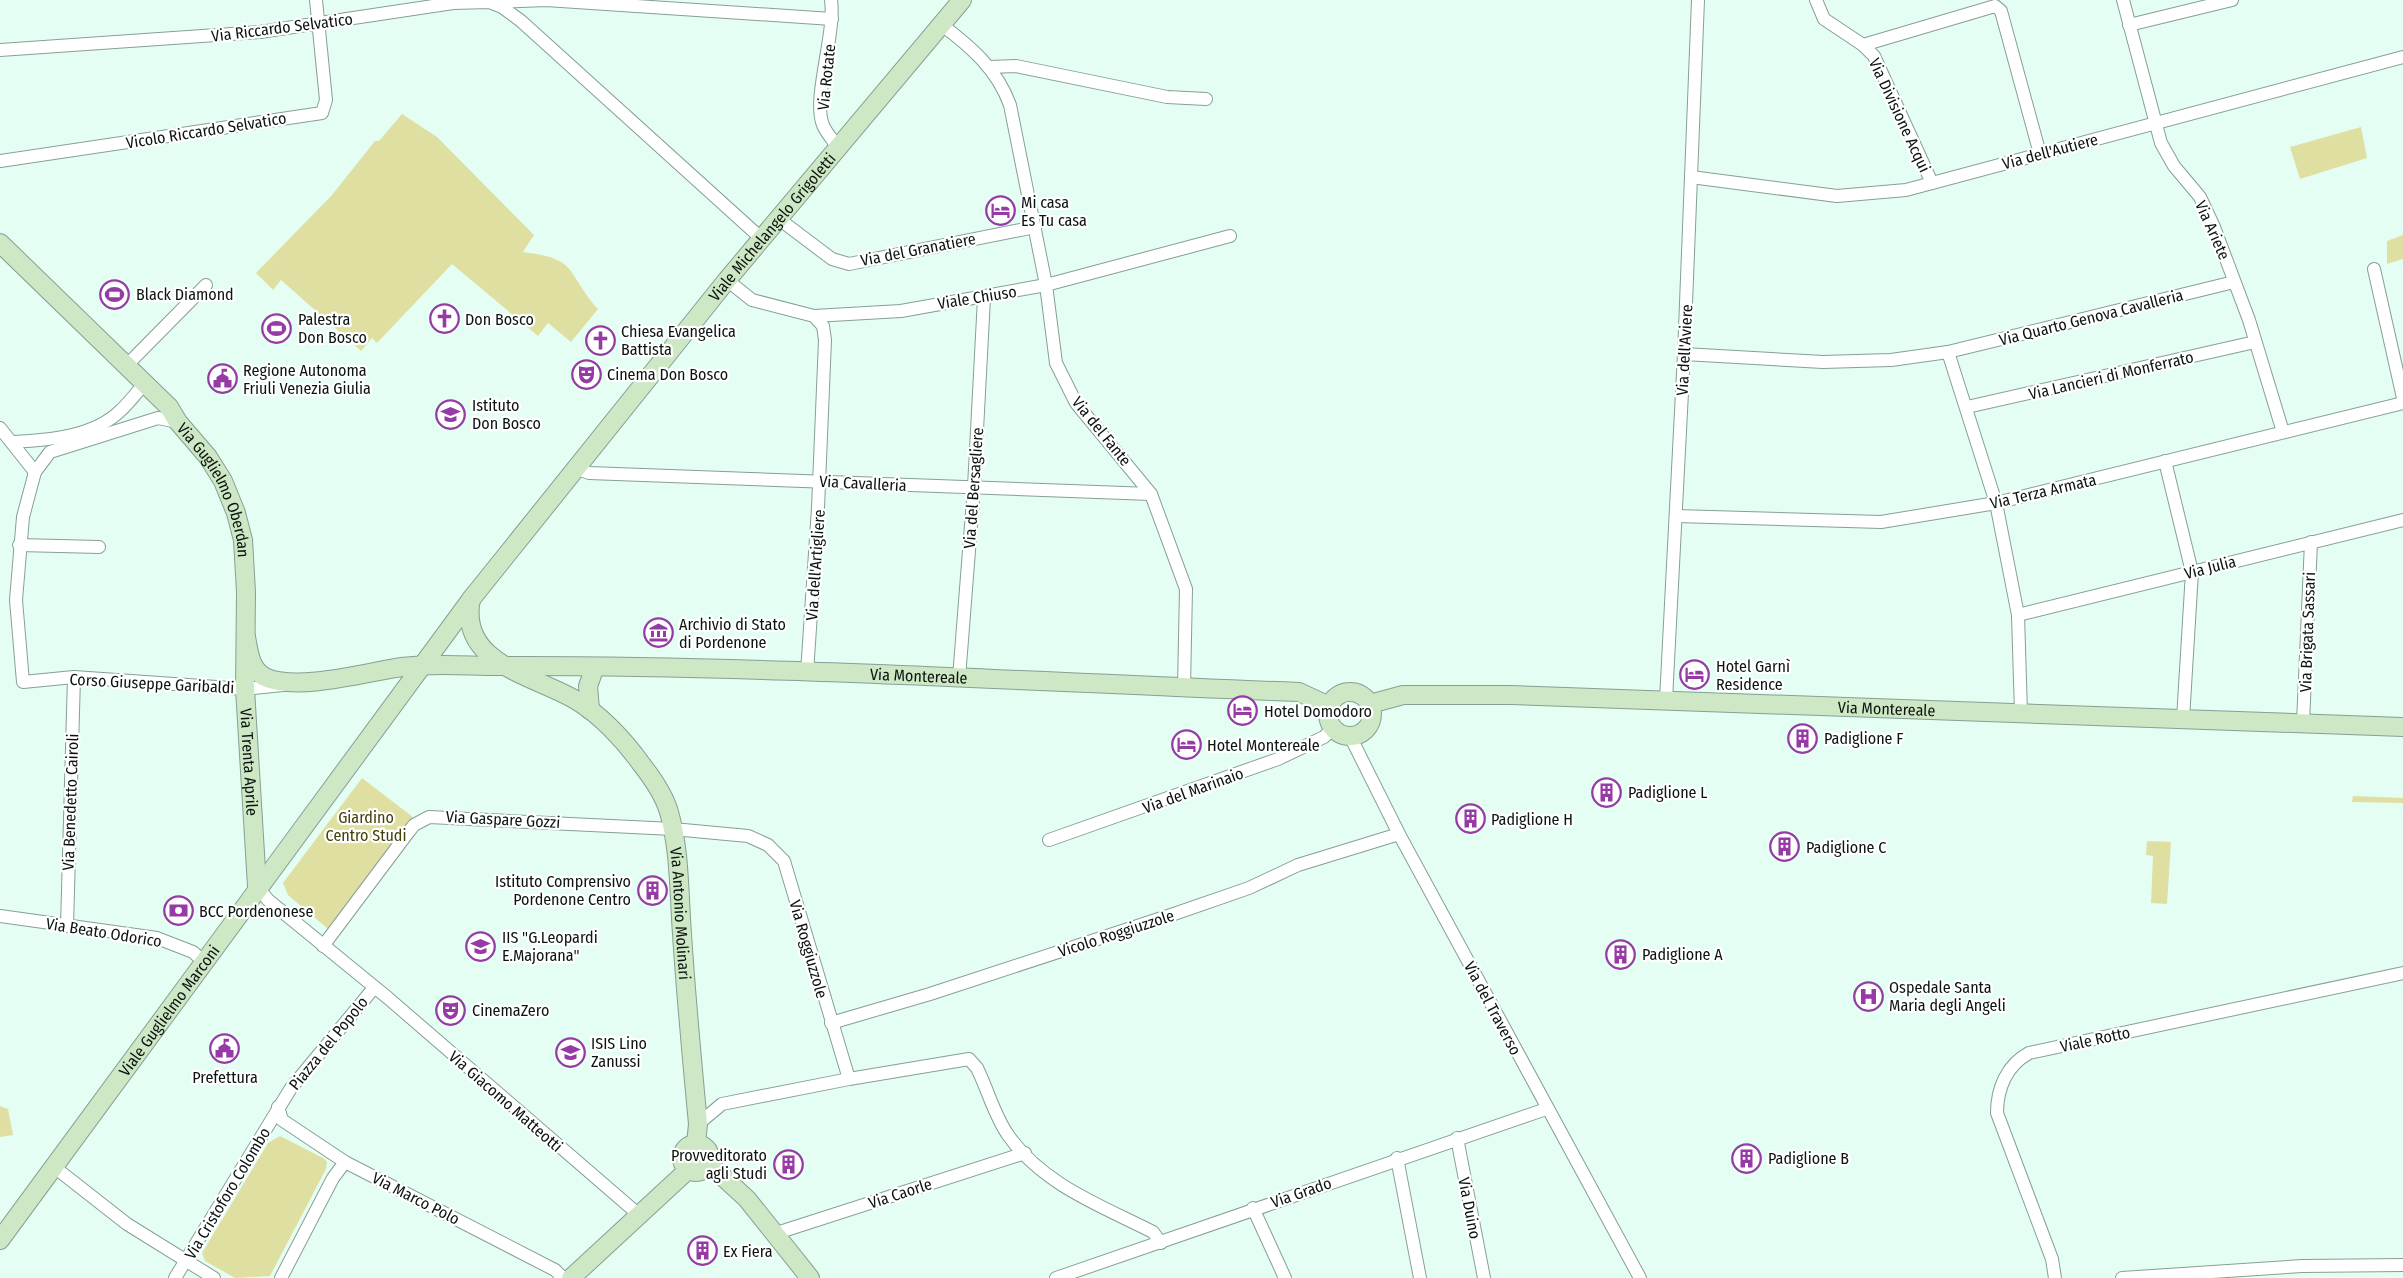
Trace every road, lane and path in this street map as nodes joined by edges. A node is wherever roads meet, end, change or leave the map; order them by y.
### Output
1 (316, 0) edge
2 (831, 0) edge
3 (962, 0) edge
4 (1698, 0) edge
5 (1816, 0) edge
6 (2123, 0) edge
7 (2232, 0) edge
8 (489, 2) junction
9 (832, 20) junction
10 (318, 23) junction
11 (2129, 25) junction
12 (942, 26) junction
13 (1863, 45) junction
14 (0, 50) edge
15 (2403, 57) edge
16 (990, 67) junction
17 (1206, 99) dead end
18 (2154, 122) junction
19 (839, 149) junction
20 (2040, 153) junction
21 (0, 161) edge
22 (1691, 177) junction
23 (1932, 183) junction
24 (779, 219) junction
25 (1035, 227) junction
26 (1230, 236) dead end
27 (762, 239) junction
28 (0, 243) edge
29 (2374, 269) dead end
30 (727, 280) junction
31 (2234, 282) junction
32 (207, 285) dead end
33 (1046, 285) junction
34 (984, 298) junction
35 (814, 316) junction
36 (2255, 342) junction
37 (1948, 352) junction
38 (1684, 354) junction
39 (127, 365) junction
40 (145, 383) junction
41 (2403, 398) edge
42 (2403, 403) edge
43 (1967, 407) junction
44 (177, 423) junction
45 (0, 428) edge
46 (2283, 432) junction
47 (14, 442) junction
48 (2165, 461) junction
49 (575, 468) junction
50 (35, 472) junction
51 (820, 480) junction
52 (974, 487) junction
53 (1151, 494) junction
54 (1996, 503) junction
55 (1676, 516) junction
56 (2403, 520) edge
57 (2311, 542) junction
58 (19, 545) junction
59 (99, 547) dead end
60 (2192, 572) junction
61 (472, 598) junction
62 (2018, 615) junction
63 (246, 637) junction
64 (424, 666) junction
65 (504, 666) junction
66 (576, 667) junction
67 (595, 667) junction
68 (807, 673) junction
69 (74, 678) junction
70 (959, 678) junction
71 (300, 681) junction
72 (1184, 688) junction
73 (245, 689) junction
74 (575, 699) junction
75 (1666, 700) junction
76 (1370, 705) junction
77 (1329, 706) junction
78 (590, 710) junction
79 (2020, 713) junction
80 (2183, 719) junction
81 (2303, 723) junction
82 (2403, 727) edge
83 (1332, 729) junction
84 (1350, 736) junction
85 (673, 829) junction
86 (1399, 834) junction
87 (748, 836) joint
88 (1049, 840) dead end
89 (257, 886) junction
90 (0, 916) edge
91 (67, 926) junction
92 (324, 946) junction
93 (203, 961) junction
94 (2403, 973) edge
95 (373, 988) junction
96 (831, 1023) junction
97 (849, 1078) junction
98 (278, 1107) junction
99 (1546, 1109) junction
100 (698, 1124) junction
101 (1457, 1138) junction
102 (696, 1144) junction
103 (1025, 1153) junction
104 (1397, 1158) junction
105 (345, 1162) junction
106 (709, 1164) junction
107 (53, 1166) junction
108 (688, 1169) junction
109 (1253, 1208) junction
110 (638, 1214) junction
111 (776, 1236) junction
112 (0, 1240) edge
113 (1161, 1243) junction
114 (186, 1261) junction
115 (2403, 1265) edge
116 (175, 1278) edge
117 (214, 1278) edge
118 (281, 1278) edge
119 (563, 1278) edge
120 (571, 1278) edge
121 (810, 1278) edge
122 (1056, 1278) edge
123 (1285, 1278) edge
124 (1420, 1278) edge
125 (1484, 1278) edge
126 (1640, 1278) edge
127 (2055, 1278) edge
128 (2122, 1278) edge

1 - 10 street
2 - 9 street, Via Rotate
3 - 12 main road, Viale Michelangelo Grigoletti
4 - 22 street, Via dell'Aviere
5 - 13 street, Via Divisione Acqui
6 - 11 street, Via Ariete
7 - 11 street
8 - 9 street, Via Riccardo Selvatico
8 - 10 street, Via Riccardo Selvatico
8 - 27 street
9 - 19 street, Via Rotate
10 - 14 street, Via Riccardo Selvatico
10 - 21 street, Vicolo Riccardo Selvatico
11 - 18 street, Via Ariete
12 - 16 street, Via del Fante
12 - 19 main road, Viale Michelangelo Grigoletti
13 - 20 street
13 - 23 street, Via Divisione Acqui
15 - 18 street, Via dell'Autiere
16 - 17 street
16 - 25 street, Via del Fante
18 - 20 street, Via dell'Autiere
18 - 31 street, Via Ariete
19 - 24 main road, Viale Michelangelo Grigoletti
20 - 23 street, Via dell'Autiere
22 - 23 street, Via dell'Autiere
22 - 38 street, Via dell'Aviere
24 - 25 street, Via del Granatiere
24 - 27 main road, Viale Michelangelo Grigoletti
25 - 33 street, Via del Fante
26 - 33 street, Viale Chiuso
27 - 30 main road, Viale Michelangelo Grigoletti
28 - 39 main road, Via Guglielmo Oberdan
29 - 41 street
30 - 35 street, Viale Chiuso
30 - 49 main road, Viale Michelangelo Grigoletti
31 - 36 street, Via Ariete
31 - 37 street, Via Quarto Genova Cavalleria
32 - 39 street
33 - 34 street, Viale Chiuso
33 - 53 street, Via del Fante
34 - 35 street, Viale Chiuso
34 - 52 street, Via del Bersagliere
35 - 51 street, Via dell'Artigliere
36 - 43 street, Via Lancieri di Monferrato
36 - 46 street, Via Ariete
37 - 38 street, Via Quarto Genova Cavalleria
37 - 43 street
38 - 55 street, Via dell'Aviere
39 - 40 main road, Via Guglielmo Oberdan
40 - 44 main road, Via Guglielmo Oberdan
40 - 47 street
42 - 46 street, Via Terza Armata
43 - 54 street
44 - 50 street
44 - 63 main road, Via Guglielmo Oberdan
45 - 47 street
46 - 48 street, Via Terza Armata
47 - 50 street
48 - 54 street, Via Terza Armata
48 - 60 street
49 - 51 street, Via Cavalleria
49 - 61 main road, Viale Michelangelo Grigoletti
50 - 58 street
51 - 52 street, Via Cavalleria
51 - 68 street, Via dell'Artigliere
52 - 53 street, Via Cavalleria
52 - 70 street, Via del Bersagliere
53 - 72 street, Via del Fante
54 - 55 street, Via Terza Armata
54 - 62 street
55 - 75 street, Via dell'Aviere
56 - 57 street, Via Julia
57 - 60 street, Via Julia
57 - 81 street, Via Brigata Sassari
58 - 59 street
58 - 69 street, Corso Giuseppe Garibaldi
60 - 62 street, Via Julia
60 - 80 street
61 - 64 main road, Viale Michelangelo Grigoletti
61 - 65 main road
62 - 79 street
63 - 71 main road, Via Montereale
63 - 73 main road, Via Trenta Aprile
64 - 65 main road, Via Montereale
64 - 71 main road, Via Montereale
64 - 89 main road, Viale Guglielmo Marconi
65 - 66 main road, Via Montereale
65 - 74 main road, Via Antonio Molinari
66 - 67 main road, Via Montereale
66 - 74 main road
67 - 68 main road, Via Montereale
67 - 78 main road
68 - 70 main road, Via Montereale
69 - 73 street, Corso Giuseppe Garibaldi
69 - 91 street, Via Benedetto Cairoli
70 - 72 main road, Via Montereale
71 - 73 street, Corso Giuseppe Garibaldi
72 - 77 main road, Via Montereale
73 - 89 main road, Via Trenta Aprile
74 - 78 main road, Via Antonio Molinari
75 - 76 main road, Via Montereale
75 - 79 main road, Via Montereale
76 - 77 main road
76 - 84 main road
77 - 83 main road
78 - 85 main road, Via Antonio Molinari
79 - 80 main road, Via Montereale
80 - 81 main road, Via Montereale
81 - 82 main road, Via Montereale
83 - 84 main road
83 - 88 street, Via del Marinaio
84 - 86 street, Via del Traverso
85 - 87 street, Via Gaspare Gozzi
85 - 92 street, Via Gaspare Gozzi
85 - 100 main road, Via Antonio Molinari
86 - 96 street, Vicolo Roggiuzzole
86 - 99 street, Via del Traverso
87 - 96 street, Via Roggiuzzole
89 - 92 street, Piazza del Popolo
89 - 93 main road, Viale Guglielmo Marconi
90 - 91 street, Via Beato Odorico
91 - 93 street, Via Beato Odorico
92 - 95 street, Piazza del Popolo
93 - 107 main road, Viale Guglielmo Marconi
94 - 127 street, Viale Rotto
95 - 98 street, Piazza del Popolo
95 - 110 street, Via Giacomo Matteotti
96 - 97 street, Via Roggiuzzole
97 - 100 street
97 - 103 street
98 - 105 street, Via Marco Polo
98 - 114 street, Via Cristoforo Colombo
99 - 101 street, Via Grado
99 - 126 street, Via del Traverso
100 - 102 main road, Via Antonio Molinari
101 - 104 street, Via Grado
101 - 125 street, Via Duino
102 - 106 main road
102 - 108 main road, Via Antonio Molinari
103 - 111 street, Via Caorle
103 - 113 street
104 - 109 street, Via Grado
104 - 124 street
105 - 118 street
105 - 119 street, Via Marco Polo
106 - 108 main road
106 - 111 main road
107 - 112 main road, Viale Guglielmo Marconi
107 - 114 street
108 - 110 main road
109 - 113 street, Via Grado
109 - 123 street
110 - 120 main road
111 - 121 main road
113 - 122 street, Via Grado
114 - 116 street, Via Cristoforo Colombo
114 - 117 street
115 - 128 street

